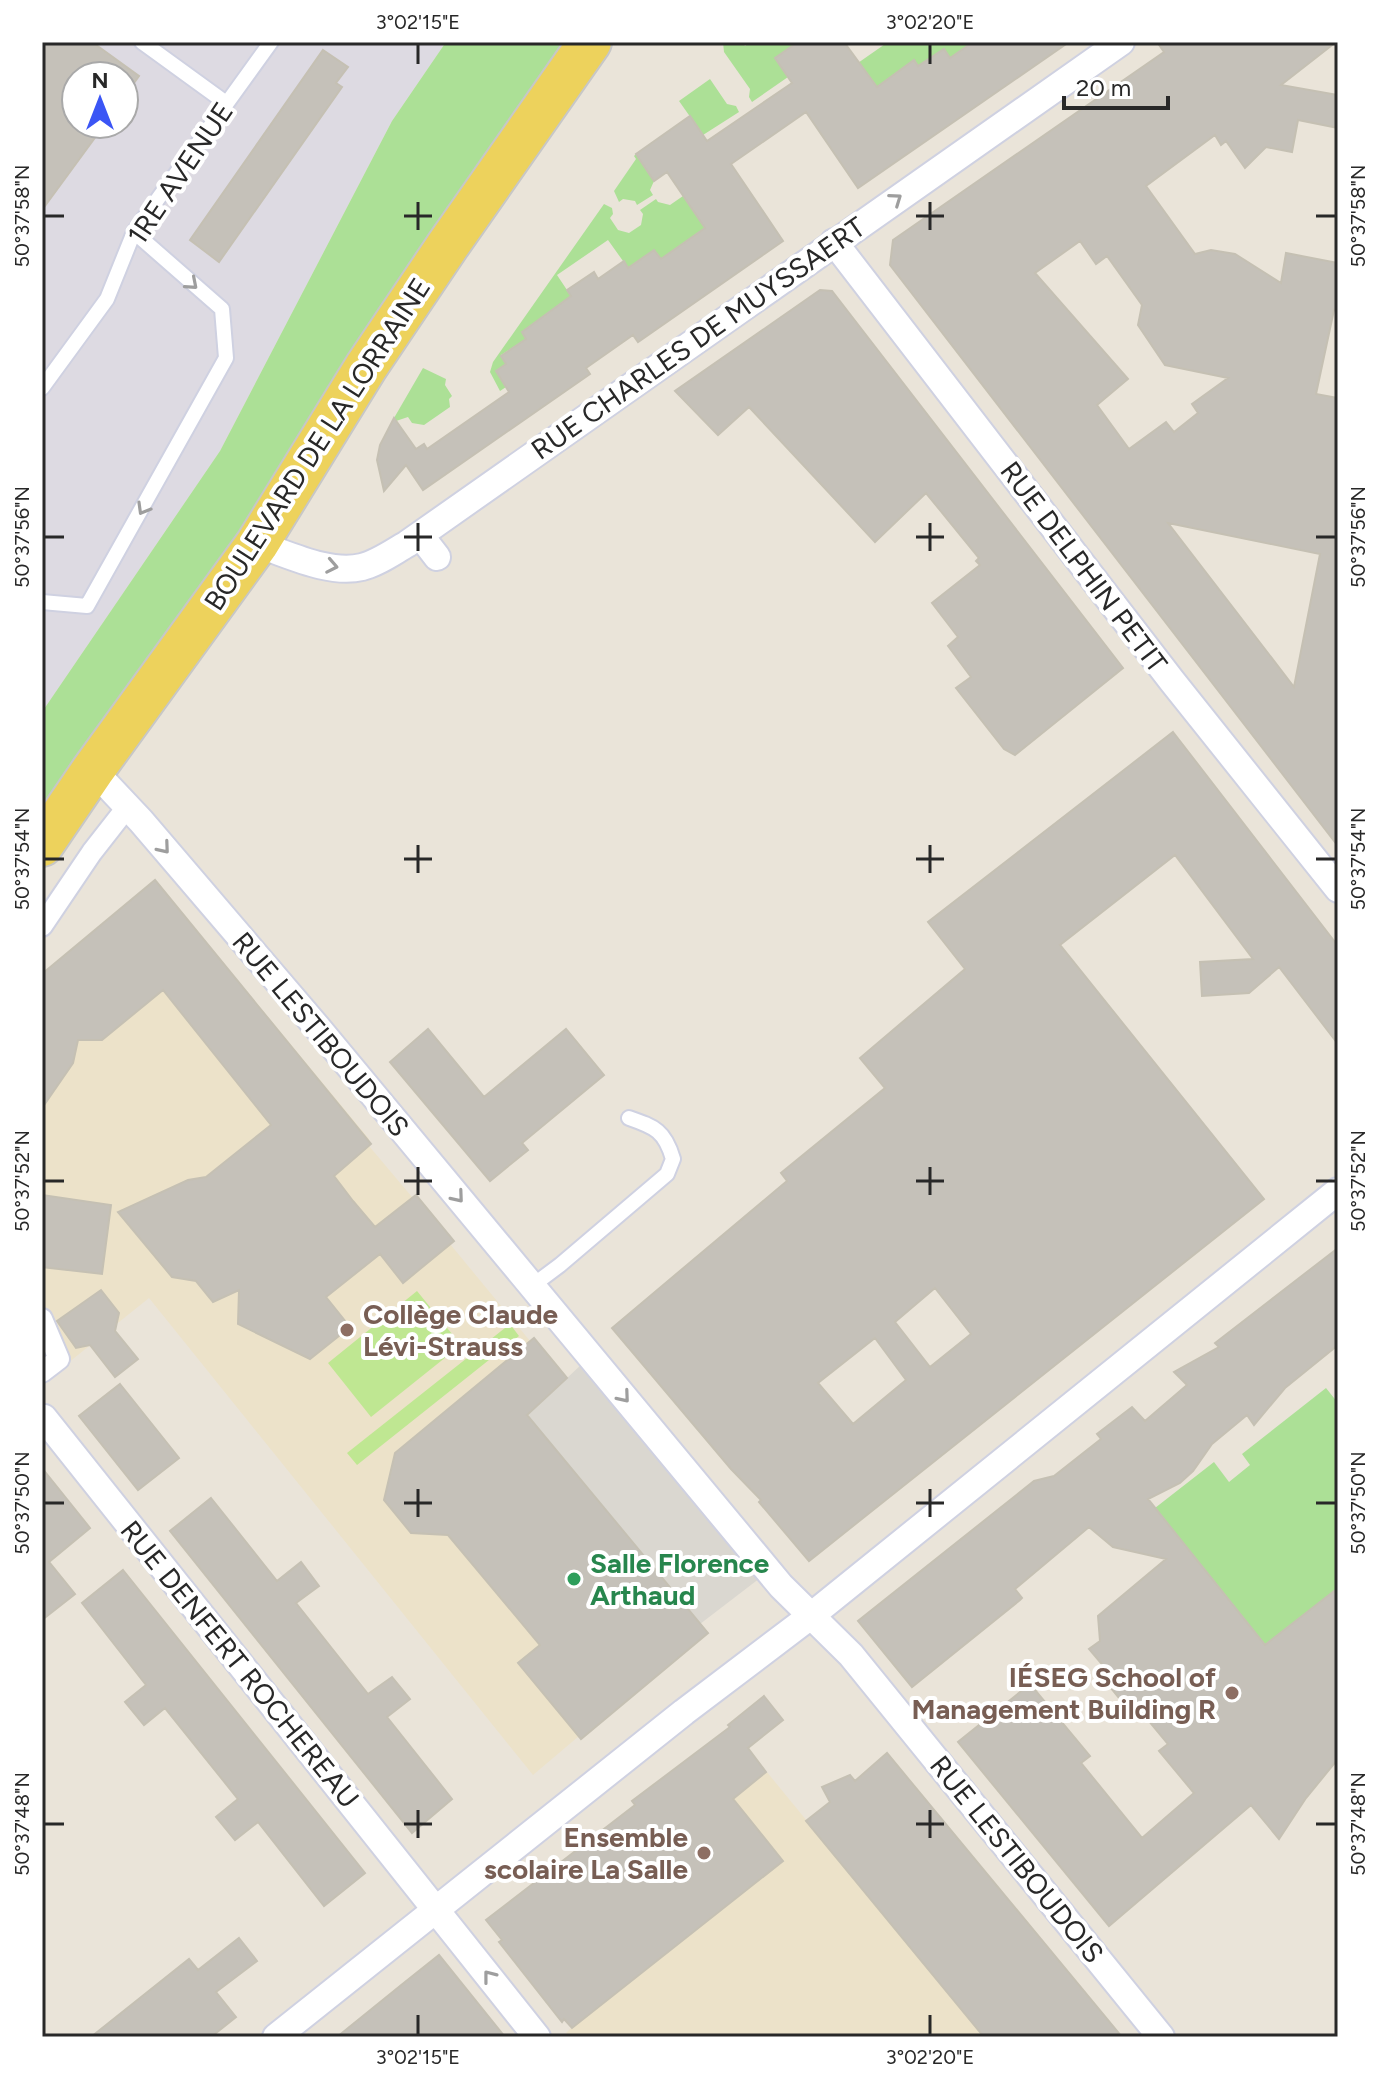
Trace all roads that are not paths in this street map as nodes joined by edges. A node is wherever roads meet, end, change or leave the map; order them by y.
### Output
1 (142, 42) edge
2 (271, 42) edge
3 (590, 42) edge
4 (1113, 44) edge
5 (226, 103) junction
6 (134, 232) junction
7 (834, 242) junction
8 (42, 388) edge
9 (420, 535) junction
10 (257, 544) junction
11 (437, 557) dead end
12 (42, 602) edge
13 (93, 770) junction
14 (128, 806) junction
15 (42, 845) edge
16 (1338, 889) edge
17 (42, 926) edge
18 (629, 1118) dead end
19 (1338, 1191) edge
20 (532, 1286) junction
21 (42, 1319) edge
22 (42, 1372) edge
23 (44, 1418) dead end
24 (812, 1615) junction
25 (436, 1909) junction
26 (276, 2037) edge
27 (537, 2037) edge
28 (1161, 2037) edge

1 - 5 lane
2 - 5 lane, 1RE AVENUE
3 - 10 main road, BOULEVARD DE LA LORRAINE
7 -> 4 street, RUE CHARLES DE MUYSSAERT
5 - 6 lane, 1RE AVENUE
6 - 8 lane, 1RE AVENUE
6 -> 12 lane
7 - 9 street, RUE CHARLES DE MUYSSAERT
7 - 16 street, RUE DELPHIN PETIT
10 -> 9 street, RUE CHARLES DE MUYSSAERT
9 - 11 street
10 - 13 main road, BOULEVARD DE LA LORRAINE
13 - 14 street, RUE LESTIBOUDOIS
13 - 15 main road, BOULEVARD DE LA LORRAINE
14 - 17 street
14 -> 20 street, RUE LESTIBOUDOIS
18 - 20 lane
19 - 24 street
20 -> 24 street, RUE LESTIBOUDOIS
21 - 22 street
23 - 25 street, RUE DENFERT ROCHEREAU
24 - 25 street
24 - 28 street, RUE LESTIBOUDOIS
25 - 26 street
27 -> 25 street, RUE DENFERT ROCHEREAU

